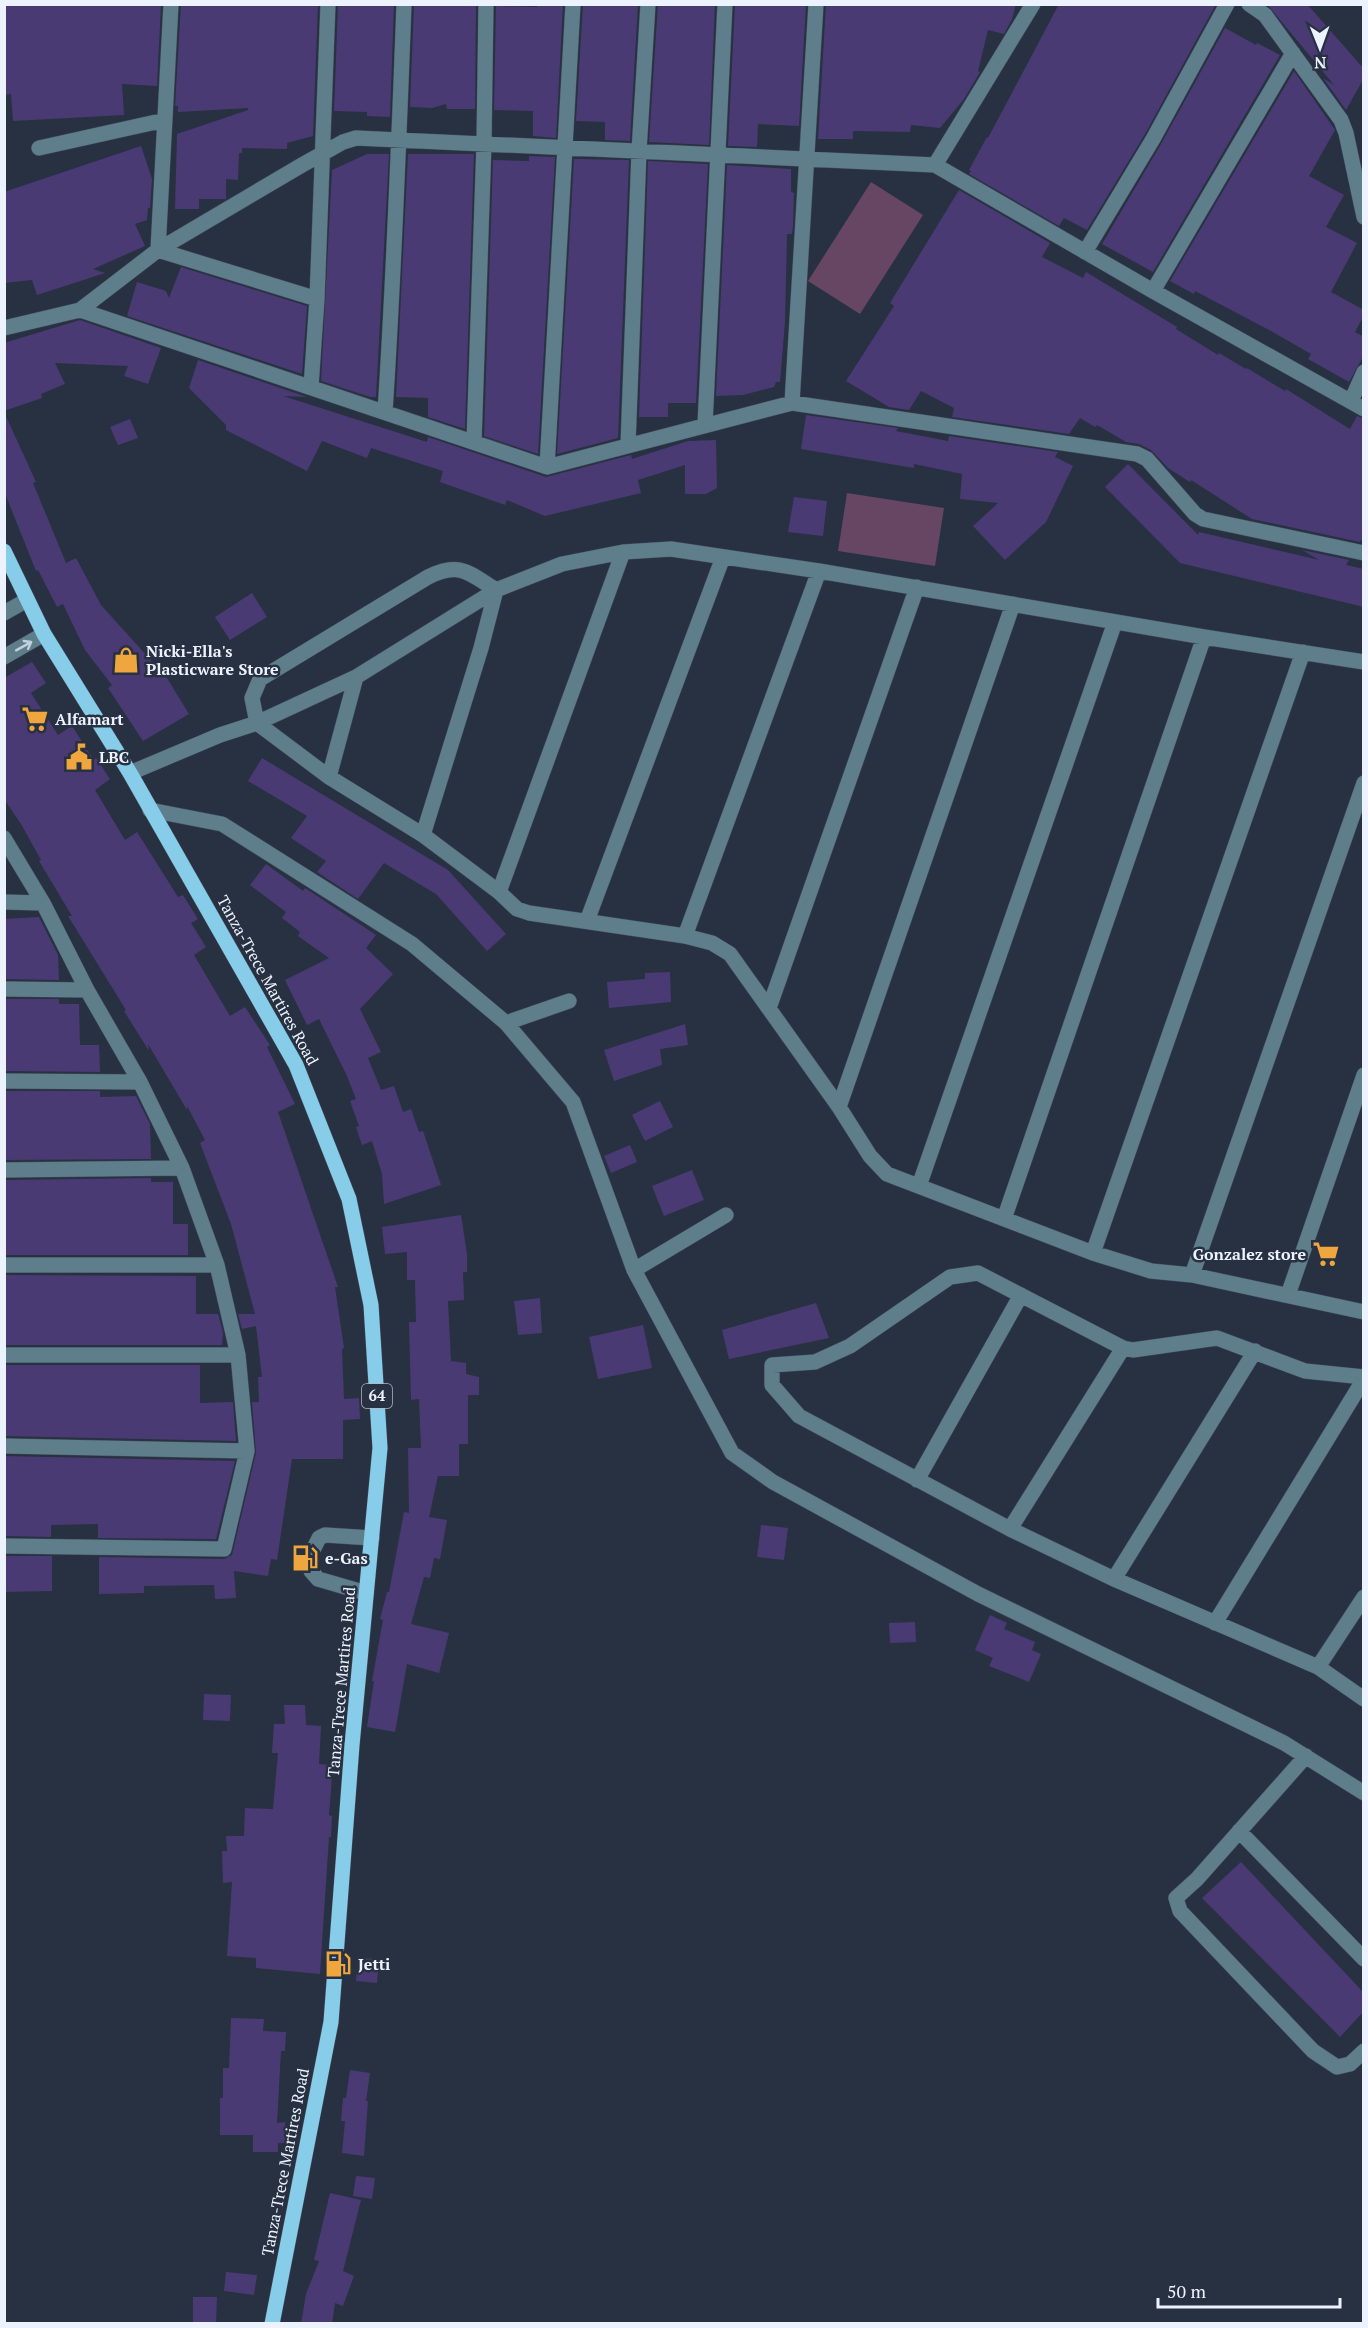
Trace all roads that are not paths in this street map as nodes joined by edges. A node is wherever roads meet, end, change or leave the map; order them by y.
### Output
1 (171, 4) edge
2 (327, 4) edge
3 (404, 4) edge
4 (486, 4) edge
5 (573, 4) edge
6 (648, 4) edge
7 (725, 4) edge
8 (816, 4) edge
9 (1033, 4) edge
10 (1227, 4) edge
11 (1249, 4) edge
12 (1293, 53) junction
13 (165, 120) junction
14 (399, 139) junction
15 (484, 143) junction
16 (566, 147) junction
17 (39, 148) dead end
18 (639, 151) junction
19 (323, 154) junction
20 (717, 154) junction
21 (807, 159) junction
22 (934, 165) junction
23 (1364, 217) edge
24 (159, 250) junction
25 (1086, 252) junction
26 (1153, 291) junction
27 (317, 299) junction
28 (80, 310) junction
29 (4, 328) edge
30 (1364, 372) edge
31 (311, 387) junction
32 (792, 403) junction
33 (1357, 405) edge
34 (385, 412) junction
35 (705, 425) junction
36 (474, 441) junction
37 (628, 445) junction
38 (547, 467) junction
39 (4, 551) edge
40 (622, 552) junction
41 (1364, 553) edge
42 (723, 557) junction
43 (819, 571) junction
44 (917, 587) junction
45 (496, 590) junction
46 (27, 600) junction
47 (1013, 604) junction
48 (4, 613) edge
49 (1115, 622) junction
50 (44, 634) junction
51 (1204, 637) junction
52 (1303, 652) junction
53 (4, 657) edge
54 (1364, 662) edge
55 (356, 677) junction
56 (256, 723) junction
57 (130, 773) junction
58 (329, 777) junction
59 (1364, 783) edge
60 (150, 810) junction
61 (423, 835) junction
62 (4, 838) edge
63 (499, 892) junction
64 (4, 902) edge
65 (43, 903) junction
66 (587, 921) junction
67 (685, 936) junction
68 (4, 989) edge
69 (87, 990) junction
70 (569, 1000) dead end
71 (769, 1008) junction
72 (506, 1023) junction
73 (1364, 1075) edge
74 (4, 1081) edge
75 (140, 1082) junction
76 (839, 1107) junction
77 (182, 1168) junction
78 (4, 1170) edge
79 (919, 1186) junction
80 (726, 1215) dead end
81 (1004, 1219) junction
82 (1093, 1253) junction
83 (217, 1264) junction
84 (4, 1265) edge
85 (633, 1270) junction
86 (1192, 1275) junction
87 (1021, 1295) junction
88 (1288, 1295) junction
89 (1364, 1312) edge
90 (1123, 1348) junction
91 (1255, 1351) junction
92 (4, 1355) edge
93 (238, 1356) junction
94 (1364, 1378) edge
95 (4, 1446) edge
96 (247, 1451) junction
97 (917, 1480) junction
98 (1010, 1529) junction
99 (372, 1538) junction
100 (4, 1546) edge
101 (314, 1548) dead end
102 (311, 1571) dead end
103 (1114, 1579) junction
104 (366, 1593) junction
105 (1364, 1597) edge
106 (1215, 1623) junction
107 (1318, 1667) junction
108 (1364, 1699) edge
109 (1306, 1756) junction
110 (1364, 1793) edge
111 (1239, 1831) junction
112 (1364, 1959) edge
113 (1364, 2052) edge
114 (272, 2324) edge

1 - 13 street
2 - 19 street
3 - 14 street
4 - 15 street
5 - 16 street
6 - 18 street
7 - 20 street
8 - 21 street
9 - 22 street
10 - 25 street
11 - 12 street
12 - 23 street
12 - 26 street
13 - 17 street
13 - 24 street
14 - 15 street
14 - 19 street
14 - 34 street
15 - 16 street
15 - 36 street
16 - 18 street
16 - 38 street
18 - 20 street
18 - 37 street
19 - 24 street
19 - 27 street
20 - 21 street
20 - 35 street
21 - 22 street
21 - 32 street
22 - 25 street
24 - 27 street
24 - 28 street
25 - 26 street
26 - 33 street
27 - 31 street
28 - 29 street
28 - 31 street
30 - 33 street
31 - 34 street
32 - 35 street
32 - 41 street
34 - 36 street
35 - 37 street
36 - 38 street
37 - 38 street
39 - 46 main road, Tanza-Trece Martires Road / 64
40 - 42 street
40 - 45 street
40 - 63 street
42 - 43 street
42 - 66 street
43 - 44 street
43 - 67 street
44 - 47 street
44 - 71 street
45 - 55 street
45 - 56 street
45 - 61 street
46 - 48 street
46 - 50 main road, Tanza-Trece Martires Road / 64
47 - 49 street
47 - 76 street
49 - 51 street
49 - 79 street
53 -> 50 street
50 - 57 main road, Tanza-Trece Martires Road / 64
51 - 52 street
51 - 81 street
52 - 54 street
52 - 82 street
55 - 56 street
55 - 58 street
56 - 57 street
56 - 58 street
57 - 60 main road, Tanza-Trece Martires Road / 64
58 - 61 street
59 - 86 street
60 - 72 street
60 - 99 main road, Tanza-Trece Martires Road / 64
61 - 63 street
62 - 65 street
63 - 66 street
64 - 65 street
65 - 69 street
66 - 67 street
67 - 71 street
68 - 69 street
69 - 75 street
70 - 72 street
71 - 76 street
72 - 85 street
73 - 88 street
74 - 75 street
75 - 77 street
76 - 79 street
77 - 78 street
77 - 83 street
79 - 81 street
80 - 85 street
81 - 82 street
82 - 86 street
83 - 84 street
83 - 93 street
85 - 109 street
86 - 88 street
87 - 90 street
87 - 97 street
87 - 97 street
88 - 89 street
90 - 91 street
90 - 98 street
91 - 94 street
91 - 103 street
92 - 93 street
93 - 96 street
94 - 106 street
95 - 96 street
96 - 100 street
97 - 98 street
98 - 103 street
99 - 101 street
99 - 104 main road, Tanza-Trece Martires Road / 64
102 - 104 street
103 - 106 street
104 - 114 main road, Tanza-Trece Martires Road / 64
105 - 107 street
106 - 107 street
107 - 108 street
109 - 110 street
109 - 111 street
111 - 112 street
111 - 113 street

